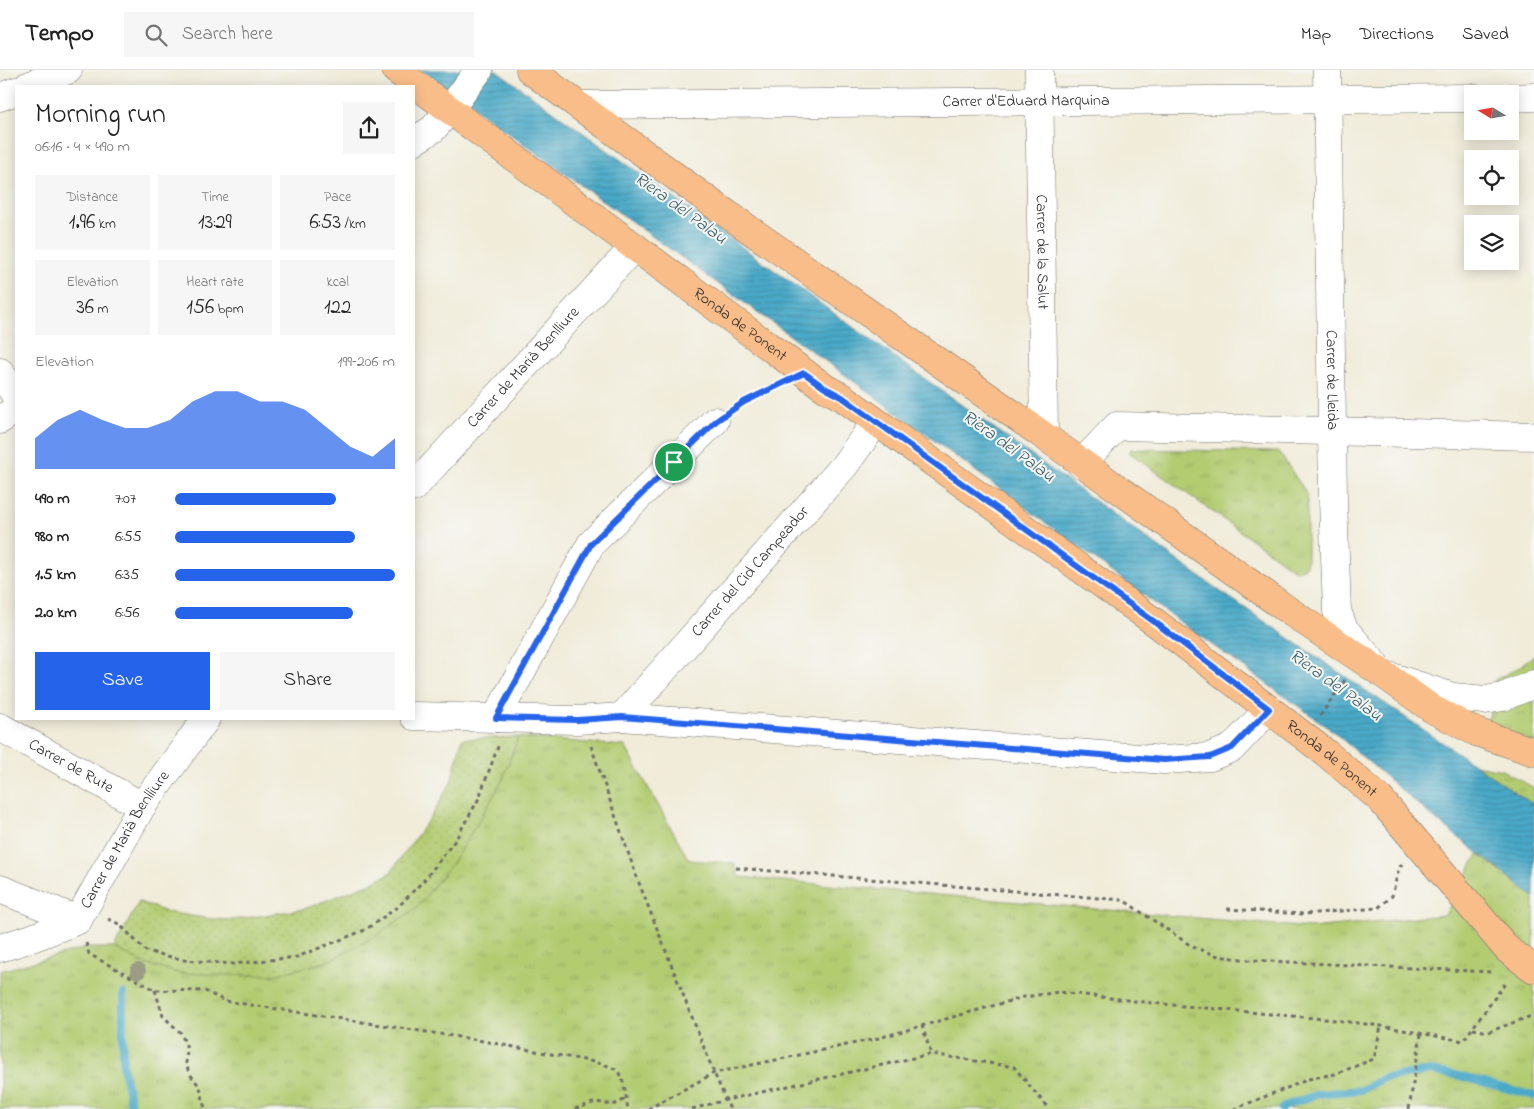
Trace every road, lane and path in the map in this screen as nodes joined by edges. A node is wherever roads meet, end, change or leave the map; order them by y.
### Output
1 (68, 70) edge
2 (396, 70) edge
3 (479, 70) edge
4 (530, 70) edge
5 (1039, 70) edge
6 (1327, 70) edge
7 (30, 85) edge
8 (15, 91) edge
9 (0, 97) edge
10 (1534, 97) edge
11 (1464, 98) edge
12 (1519, 98) edge
13 (1327, 99) junction
14 (1040, 101) junction
15 (578, 105) junction
16 (450, 109) junction
17 (415, 140) edge
18 (634, 247) junction
19 (0, 372) edge
20 (804, 373) junction
21 (15, 394) edge
22 (15, 410) edge
23 (0, 420) edge
24 (716, 421) joint
25 (875, 423) junction
26 (1333, 432) junction
27 (1044, 436) junction
28 (1534, 436) edge
29 (1081, 464) junction
30 (415, 486) edge
31 (1383, 674) junction
32 (1348, 677) dead end
33 (1534, 684) edge
34 (1269, 709) junction
35 (415, 716) edge
36 (622, 717) junction
37 (205, 720) edge
38 (1318, 720) dead end
39 (0, 727) edge
40 (498, 729) junction
41 (591, 746) dead end
42 (1534, 752) edge
43 (142, 806) junction
44 (1419, 845) junction
45 (736, 868) dead end
46 (0, 890) edge
47 (1227, 909) dead end
48 (82, 913) junction
49 (0, 948) edge
50 (1508, 950) junction
51 (1522, 974) edge
52 (155, 990) junction
53 (1534, 1015) edge
54 (922, 1025) junction
55 (1381, 1026) junction
56 (1474, 1029) junction
57 (1421, 1034) junction
58 (931, 1054) junction
59 (714, 1073) junction
60 (626, 1099) junction
61 (726, 1100) junction
62 (205, 1109) edge
63 (574, 1109) edge
64 (628, 1109) edge
65 (648, 1109) edge
66 (692, 1109) edge
67 (730, 1109) edge
68 (1049, 1109) edge
69 (1234, 1109) edge
70 (1409, 1109) edge

1 - 7 street
2 - 16 main road, Ronda de Ponent
3 - 16 street
4 - 15 main road
5 - 14 street, Carrer de la Salut
6 - 13 street, Carrer de Lleida
8 - 9 street
10 - 12 street
11 - 13 street, Carrer d'Eduard Marquina
13 - 14 street, Carrer d'Eduard Marquina
13 - 26 street, Carrer de Lleida
14 - 15 street, Carrer d'Eduard Marquina
14 - 27 street, Carrer de la Salut
15 - 27 main road
16 - 17 street
16 - 18 main road, Ronda de Ponent
18 - 20 main road, Ronda de Ponent
18 - 30 street, Carrer de Marià Benlliure
19 - 21 street
20 - 24 path
20 - 25 main road, Ronda de Ponent
22 - 23 street
24 - 40 street
25 - 34 main road, Ronda de Ponent
25 - 36 street, Carrer del Cid Campeador
26 - 28 street
26 - 29 street
26 - 31 street, Carrer de Lleida
27 - 29 main road
29 - 31 main road
31 - 33 street
31 - 42 main road
32 - 38 path
34 - 36 street
34 - 44 main road, Ronda de Ponent
35 - 40 street
36 - 40 street
37 - 43 street, Carrer de Marià Benlliure
39 - 43 street, Carrer de Rute
40 - 48 path
41 - 59 path
43 - 48 street, Carrer de Marià Benlliure
44 - 47 path
44 - 50 main road, Ronda de Ponent
45 - 50 path
46 - 48 street
48 - 49 street, Carrer de Marià Benlliure
48 - 52 path
50 - 51 main road, Ronda de Ponent
51 - 56 path
52 - 60 path
52 - 62 path
53 - 56 path
54 - 55 path
54 - 58 path
54 - 59 path
55 - 57 path
55 - 69 path
56 - 57 path
57 - 70 path
58 - 61 path
58 - 68 path
59 - 61 path
59 - 65 path
60 - 63 path
60 - 64 path
61 - 66 path
61 - 67 path

